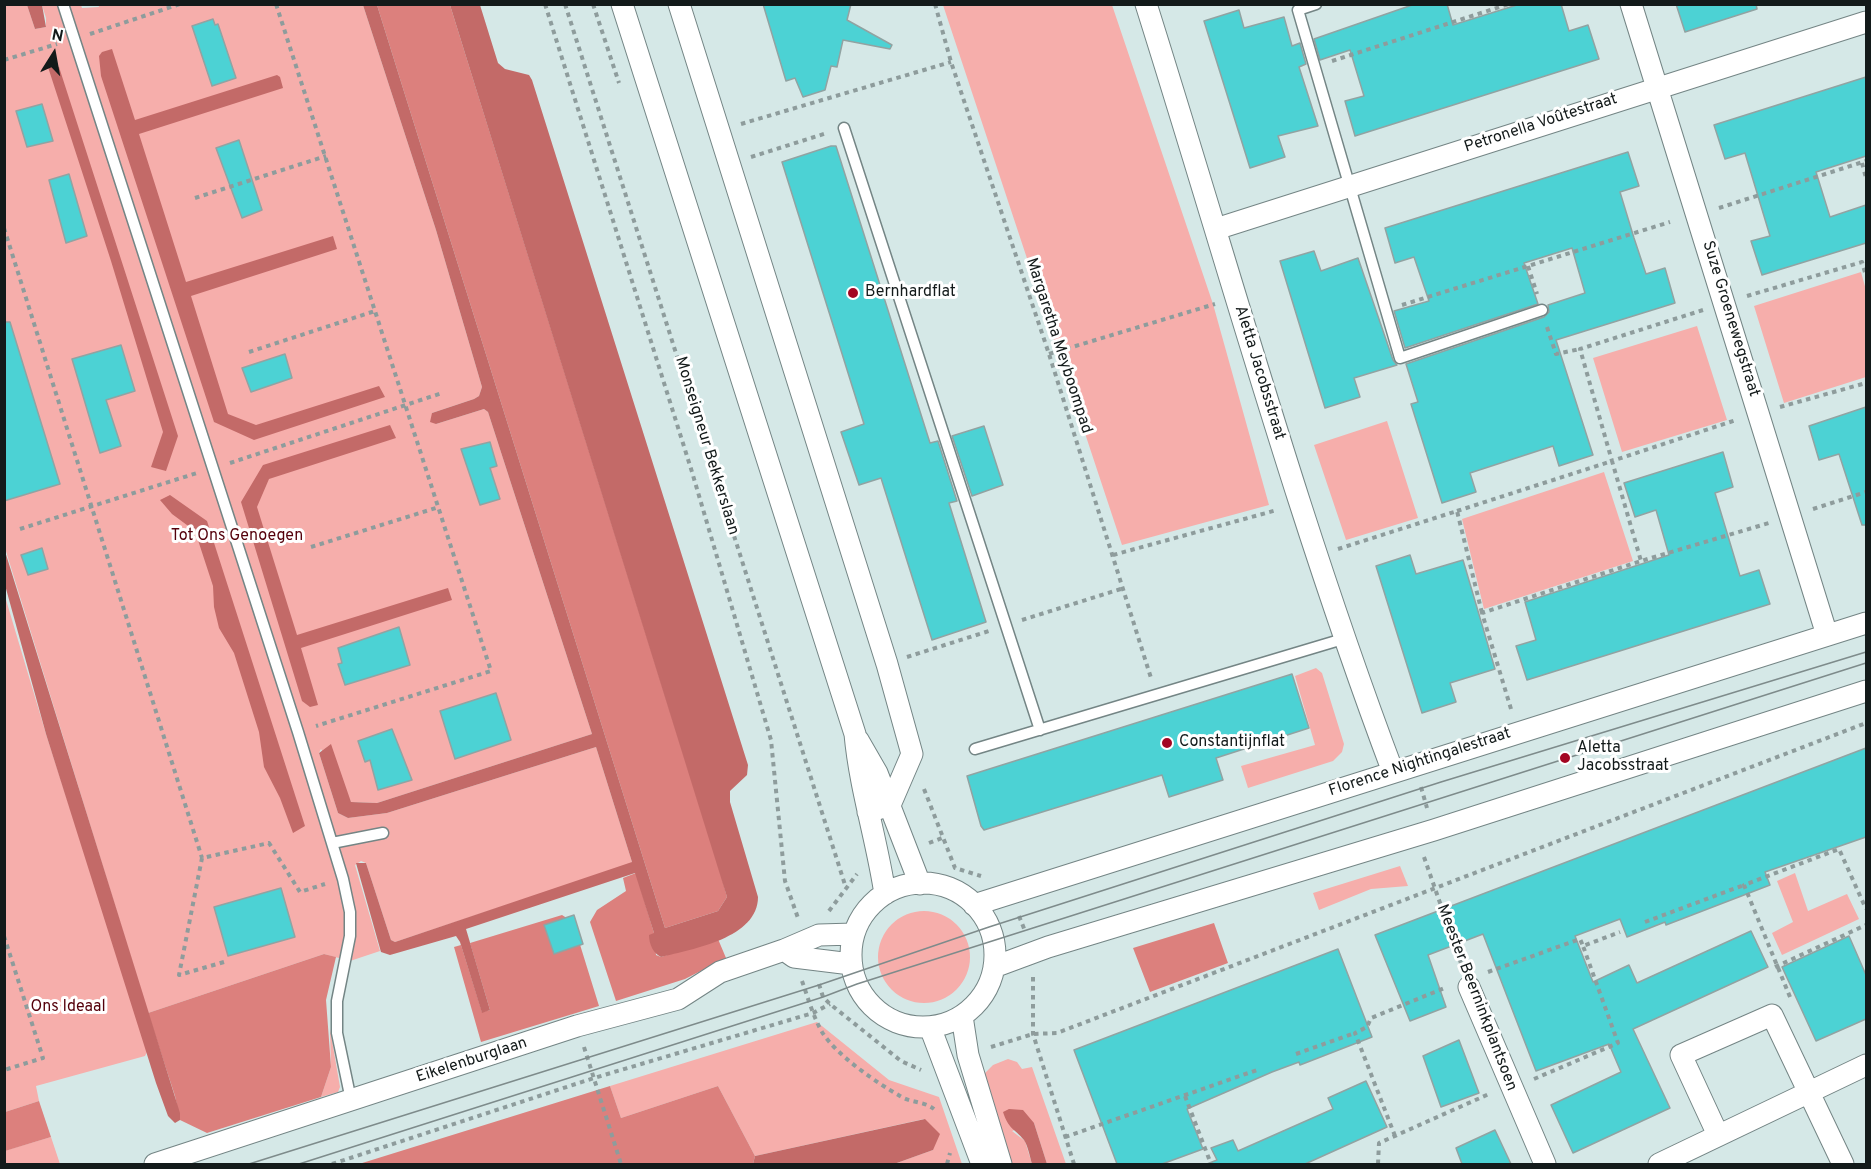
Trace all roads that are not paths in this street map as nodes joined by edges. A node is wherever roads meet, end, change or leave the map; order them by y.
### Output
1 (63, 4) edge
2 (622, 4) edge
3 (679, 4) edge
4 (1146, 4) edge
5 (1316, 4) edge
6 (1631, 4) edge
7 (1866, 22) edge
8 (1657, 87) junction
9 (844, 128) road end
10 (1349, 187) junction
11 (1216, 229) junction
12 (1542, 310) dead end
13 (1866, 623) edge
14 (1827, 635) junction
15 (1343, 639) junction
16 (1866, 691) edge
17 (1040, 730) junction
18 (855, 734) junction
19 (975, 749) dead end
20 (1393, 772) junction
21 (890, 805) junction
22 (868, 813) junction
23 (383, 833) dead end
24 (332, 843) junction
25 (920, 884) junction
26 (885, 894) junction
27 (974, 904) junction
28 (854, 934) junction
29 (792, 950) junction
30 (851, 964) junction
31 (994, 967) junction
32 (1467, 983) road end
33 (962, 1016) junction
34 (930, 1027) junction
35 (1866, 1065) edge
36 (1808, 1092) junction
37 (351, 1100) junction
38 (1718, 1135) junction
39 (155, 1164) edge
40 (982, 1164) edge
41 (1001, 1164) edge
42 (1545, 1164) edge
43 (1659, 1164) edge
44 (1843, 1164) edge

1 - 24 lane
2 - 18 street
3 - 21 street
4 - 11 street, Aletta Jacobsstraat
5 - 10 lane
6 - 8 street, Suze Groenewegstraat
7 - 8 street, Petronella Voûtestraat
8 - 10 street, Petronella Voûtestraat
8 - 14 street, Suze Groenewegstraat
9 - 17 lane
10 - 11 street, Petronella Voûtestraat
10 - 12 lane
11 - 15 street, Aletta Jacobsstraat
13 - 14 street, Florence Nightingalestraat
14 - 20 street, Florence Nightingalestraat
15 - 17 lane
15 - 20 street, Aletta Jacobsstraat
16 - 31 street
17 - 19 lane
18 - 21 street
18 - 22 street
20 - 27 street, Florence Nightingalestraat
21 - 22 street
21 - 25 street
22 - 26 street
23 - 24 lane
24 - 37 lane
25 - 26 street
25 - 27 street
26 - 28 street
27 - 31 street
28 - 29 street, Eikelenburglaan
28 - 30 street
29 - 30 street, Eikelenburglaan
29 - 37 street, Eikelenburglaan
30 - 34 street
31 - 33 street
32 - 42 street, Meester Beerninkplantsoen
33 - 34 street
33 - 41 street
34 - 40 street
35 - 36 street
36 - 38 street
36 - 38 street
36 - 44 street
37 - 39 street, Eikelenburglaan
38 - 43 street

